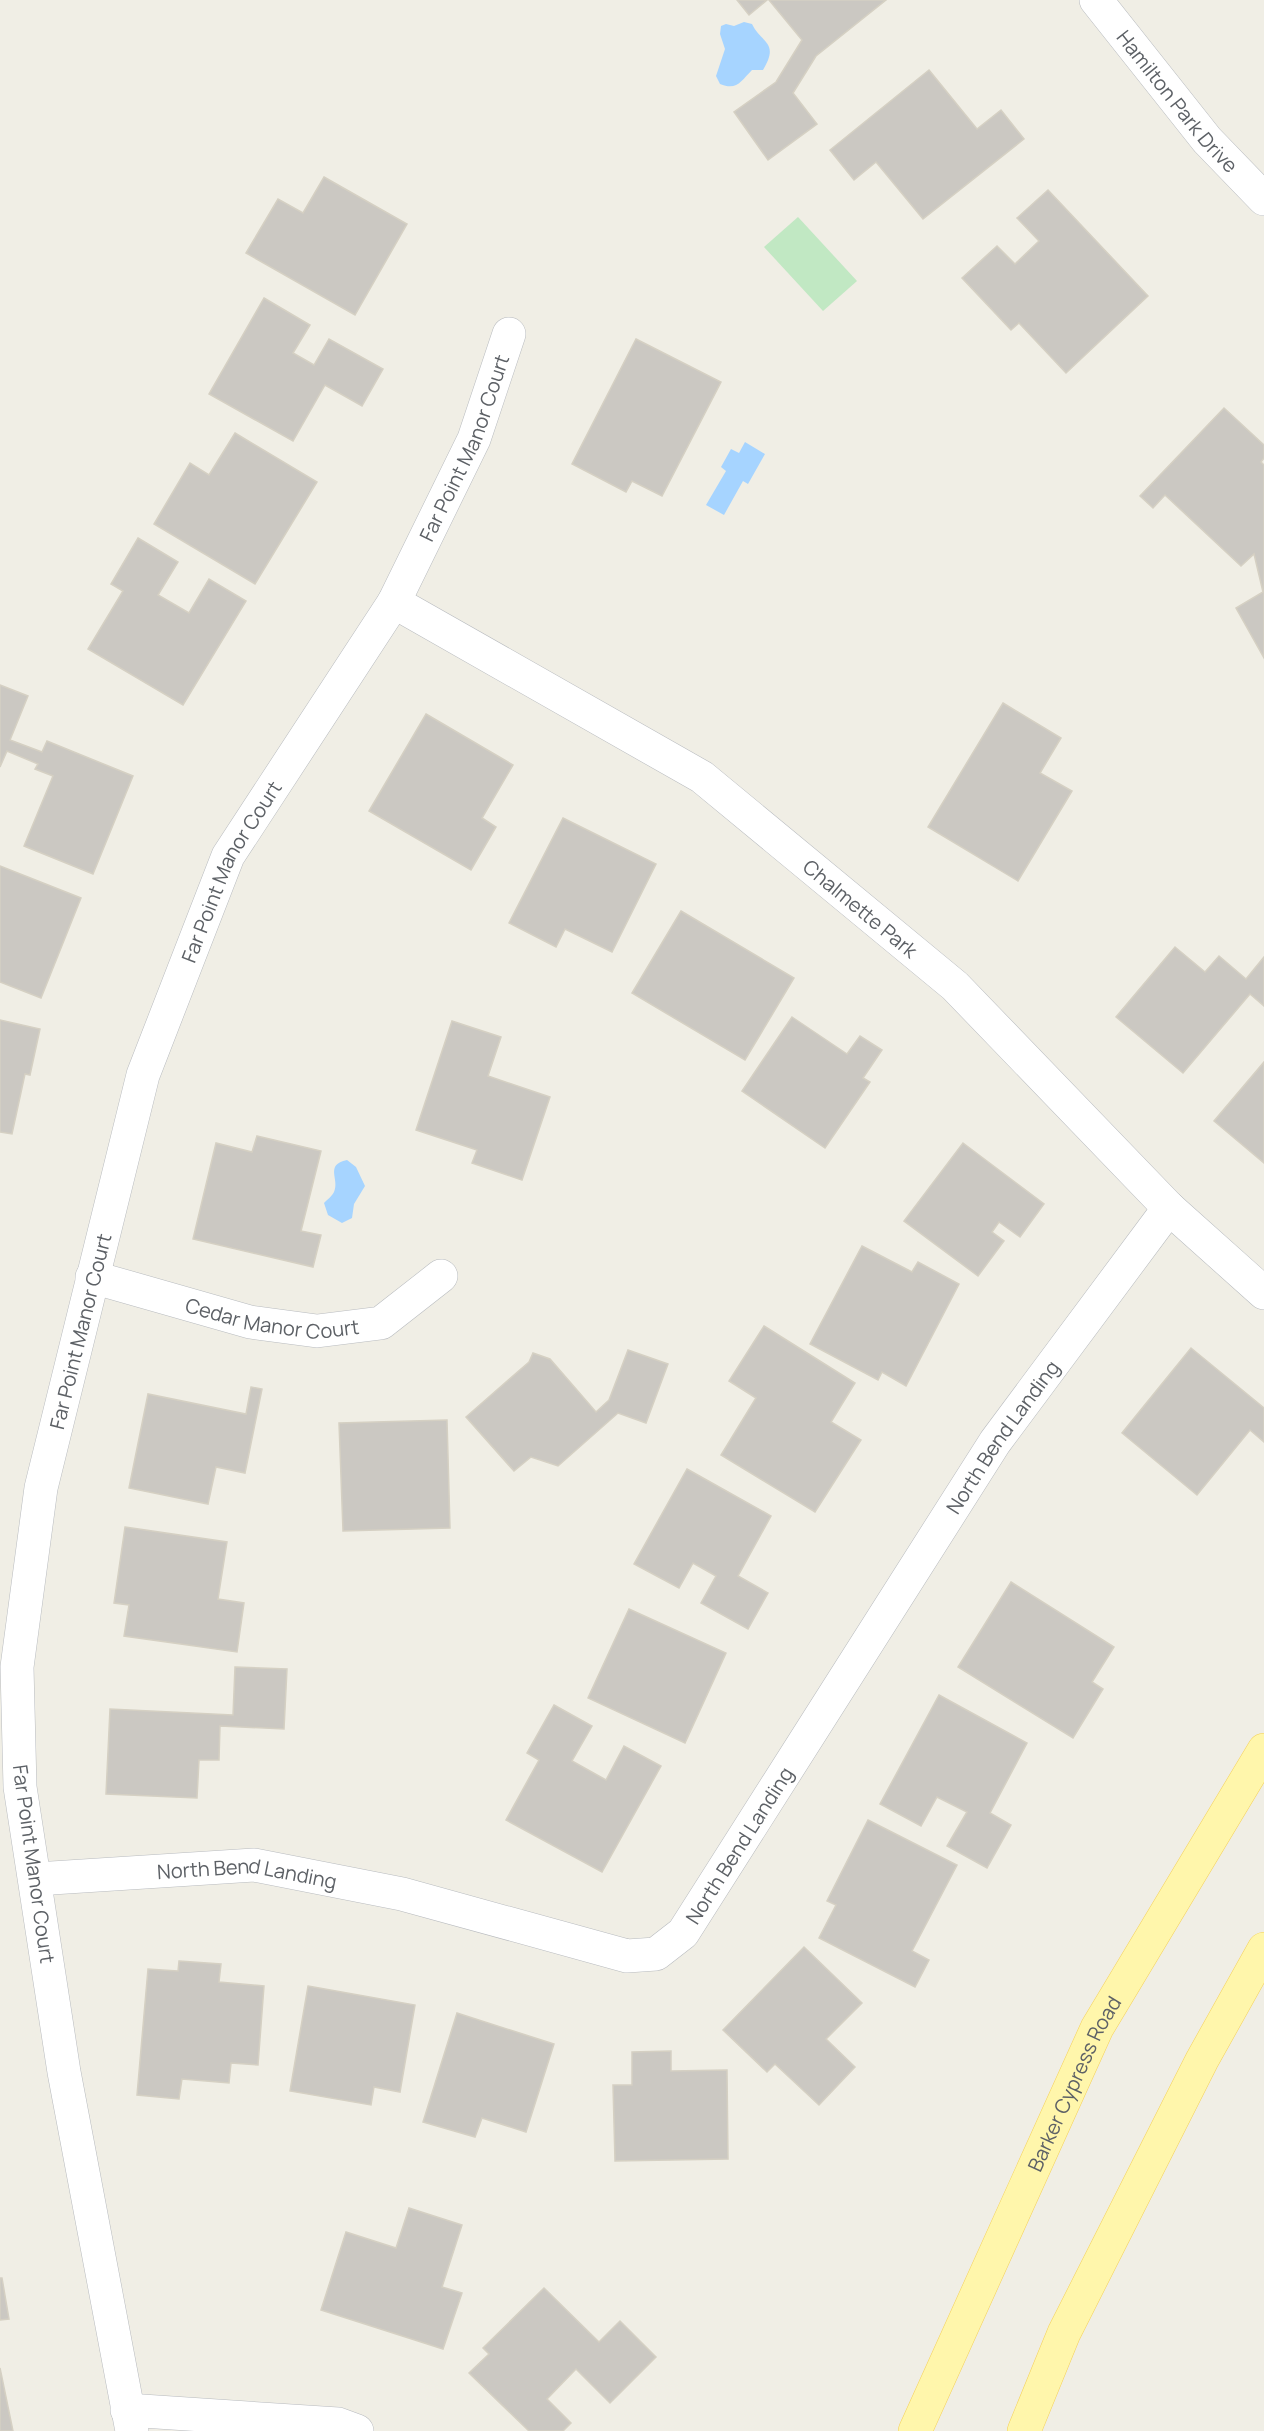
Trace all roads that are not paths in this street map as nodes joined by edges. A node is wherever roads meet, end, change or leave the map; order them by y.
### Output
1 (1096, 0) edge
2 (1264, 199) edge
3 (509, 334) dead end
4 (394, 602) junction
5 (1169, 1208) junction
6 (441, 1276) dead end
7 (92, 1277) junction
8 (1264, 1293) edge
9 (1264, 1750) edge
10 (36, 1879) junction
11 (1264, 1949) edge
12 (129, 2421) edge
13 (357, 2431) edge
14 (915, 2431) edge
15 (1024, 2431) edge

1 - 2 street, Hamilton Park Drive
3 - 4 street, Far Point Manor Court
4 - 5 street, Chalmette Park
4 - 7 street, Far Point Manor Court
5 - 8 street, Chalmette Park
5 - 10 street, North Bend Landing
6 - 7 street, Cedar Manor Court
7 - 10 street, Far Point Manor Court
9 - 14 main road, Barker Cypress Road
10 - 12 street, Far Point Manor Court
11 - 15 main road
12 - 13 street, Far Point Manor Court

